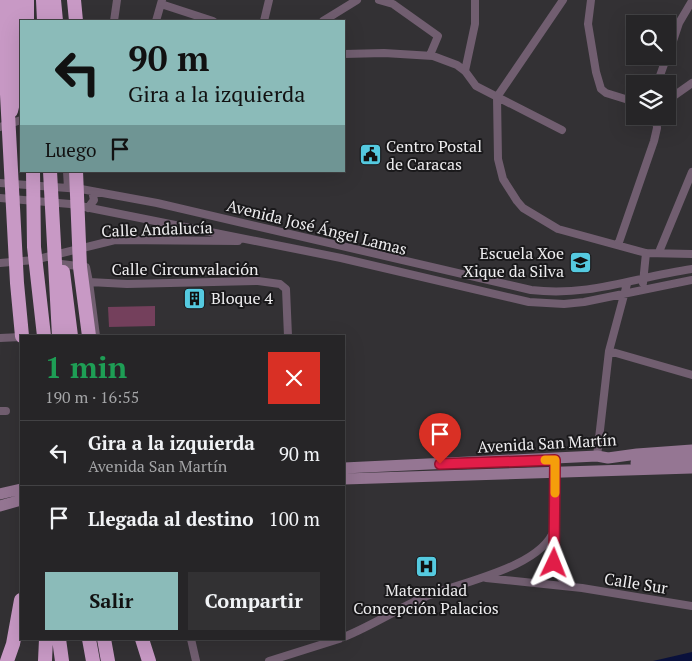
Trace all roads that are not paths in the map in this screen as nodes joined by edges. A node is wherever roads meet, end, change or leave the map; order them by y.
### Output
1 (2, 0) edge
2 (15, 0) edge
3 (27, 0) edge
4 (43, 0) edge
5 (54, 0) edge
6 (74, 0) edge
7 (117, 0) edge
8 (269, 0) edge
9 (356, 0) edge
10 (379, 0) edge
11 (475, 0) edge
12 (563, 0) edge
13 (591, 0) edge
14 (692, 1) edge
15 (162, 2) edge
16 (27, 20) edge
17 (44, 20) edge
18 (56, 20) edge
19 (76, 20) edge
20 (114, 20) edge
21 (156, 20) edge
22 (210, 20) edge
23 (264, 20) edge
24 (325, 20) edge
25 (676, 33) edge
26 (345, 54) edge
27 (430, 55) junction
28 (465, 71) junction
29 (692, 83) edge
30 (676, 94) edge
31 (497, 98) junction
32 (626, 99) edge
33 (20, 120) edge
34 (657, 125) edge
35 (1, 126) edge
36 (562, 130) dead end
37 (33, 172) edge
38 (67, 172) edge
39 (76, 172) edge
40 (692, 172) edge
41 (51, 175) edge
42 (0, 183) edge
43 (68, 188) junction
44 (92, 191) junction
45 (0, 198) edge
46 (88, 208) junction
47 (256, 241) junction
48 (618, 245) junction
49 (660, 252) junction
50 (646, 253) junction
51 (34, 254) junction
52 (692, 254) edge
53 (0, 263) edge
54 (692, 269) edge
55 (644, 280) junction
56 (692, 280) edge
57 (89, 282) junction
58 (628, 284) junction
59 (641, 291) junction
60 (625, 295) junction
61 (22, 335) edge
62 (32, 335) edge
63 (58, 335) edge
64 (58, 335) edge
65 (89, 335) edge
66 (96, 335) edge
67 (288, 335) edge
68 (20, 337) edge
69 (0, 338) edge
70 (609, 351) junction
71 (692, 375) edge
72 (692, 450) edge
73 (602, 457) junction
74 (692, 460) edge
75 (642, 462) junction
76 (555, 466) junction
77 (345, 468) edge
78 (692, 468) edge
79 (600, 469) junction
80 (345, 478) edge
81 (20, 489) edge
82 (0, 494) edge
83 (20, 500) edge
84 (0, 506) edge
85 (554, 530) junction
86 (481, 578) junction
87 (576, 587) junction
88 (20, 606) edge
89 (692, 606) edge
90 (345, 637) edge
91 (24, 640) edge
92 (46, 640) edge
93 (59, 640) edge
94 (89, 640) edge
95 (104, 640) edge
96 (112, 640) edge
97 (134, 640) edge
98 (142, 640) edge
99 (191, 640) edge
100 (336, 640) edge
101 (7, 661) edge
102 (17, 661) edge
103 (45, 661) edge
104 (62, 661) edge
105 (93, 661) edge
106 (108, 661) edge
107 (116, 661) edge
108 (139, 661) edge
109 (149, 661) edge
110 (196, 661) edge
111 (269, 661) edge

1 - 61 highway
2 - 35 highway
3 - 16 highway
4 - 17 highway
5 - 18 highway
6 - 19 highway
7 - 20 street
8 - 23 street
9 - 24 street
10 - 27 street
11 - 28 street
12 - 31 street
13 - 32 street
14 - 25 street
15 - 21 street
15 - 22 street
26 - 27 street
27 - 28 street
28 - 31 street
29 - 30 street
31 - 36 street
31 - 48 street
33 - 35 street
34 - 48 street
37 - 51 highway
38 - 43 street
39 - 65 highway
40 - 49 street
41 - 64 highway
42 - 43 street, Avenida José Ángel Lamas
43 - 44 street, Avenida José Ángel Lamas
44 - 46 street
44 - 58 street, Avenida José Ángel Lamas
45 - 46 street, Avenida José Ángel Lamas
46 - 47 street, Avenida José Ángel Lamas
47 - 51 street, Calle Andalucía
47 - 60 street, Avenida José Ángel Lamas
48 - 50 street
49 - 50 street
49 - 52 street
50 - 55 street
51 - 53 street, Calle Andalucía
51 - 57 street
51 - 62 highway
51 - 63 highway
54 - 55 street, Avenida José Ángel Lamas
55 - 58 street, Avenida José Ángel Lamas
55 - 59 street
56 - 59 street, Avenida José Ángel Lamas
57 - 66 street, Calle Circunvalación
57 - 67 street, Calle Circunvalación
58 - 60 street
59 - 60 street, Avenida José Ángel Lamas
60 - 70 street
68 - 69 street
70 - 71 street
70 - 73 street
72 - 73 main road, Avenida San Martín
73 - 75 main road
73 - 76 main road, Avenida San Martín
74 - 75 main road
75 - 79 main road
76 - 77 main road, Avenida San Martín
76 - 79 main road, Avenida San Martín
76 - 80 main road, Avenida San Martín
76 - 85 street
78 - 79 main road, Avenida San Martín
81 - 82 main road
83 - 84 main road
85 - 86 street, Calle Sur
85 - 87 street
86 - 87 street, Calle Sur
86 - 90 street, Calle Sur
87 - 89 street, Calle Sur
88 - 101 highway
91 - 102 highway
92 - 103 highway
93 - 104 highway
94 - 105 highway
95 - 106 highway
96 - 107 highway
97 - 108 highway
98 - 109 highway
99 - 110 street
100 - 111 street

